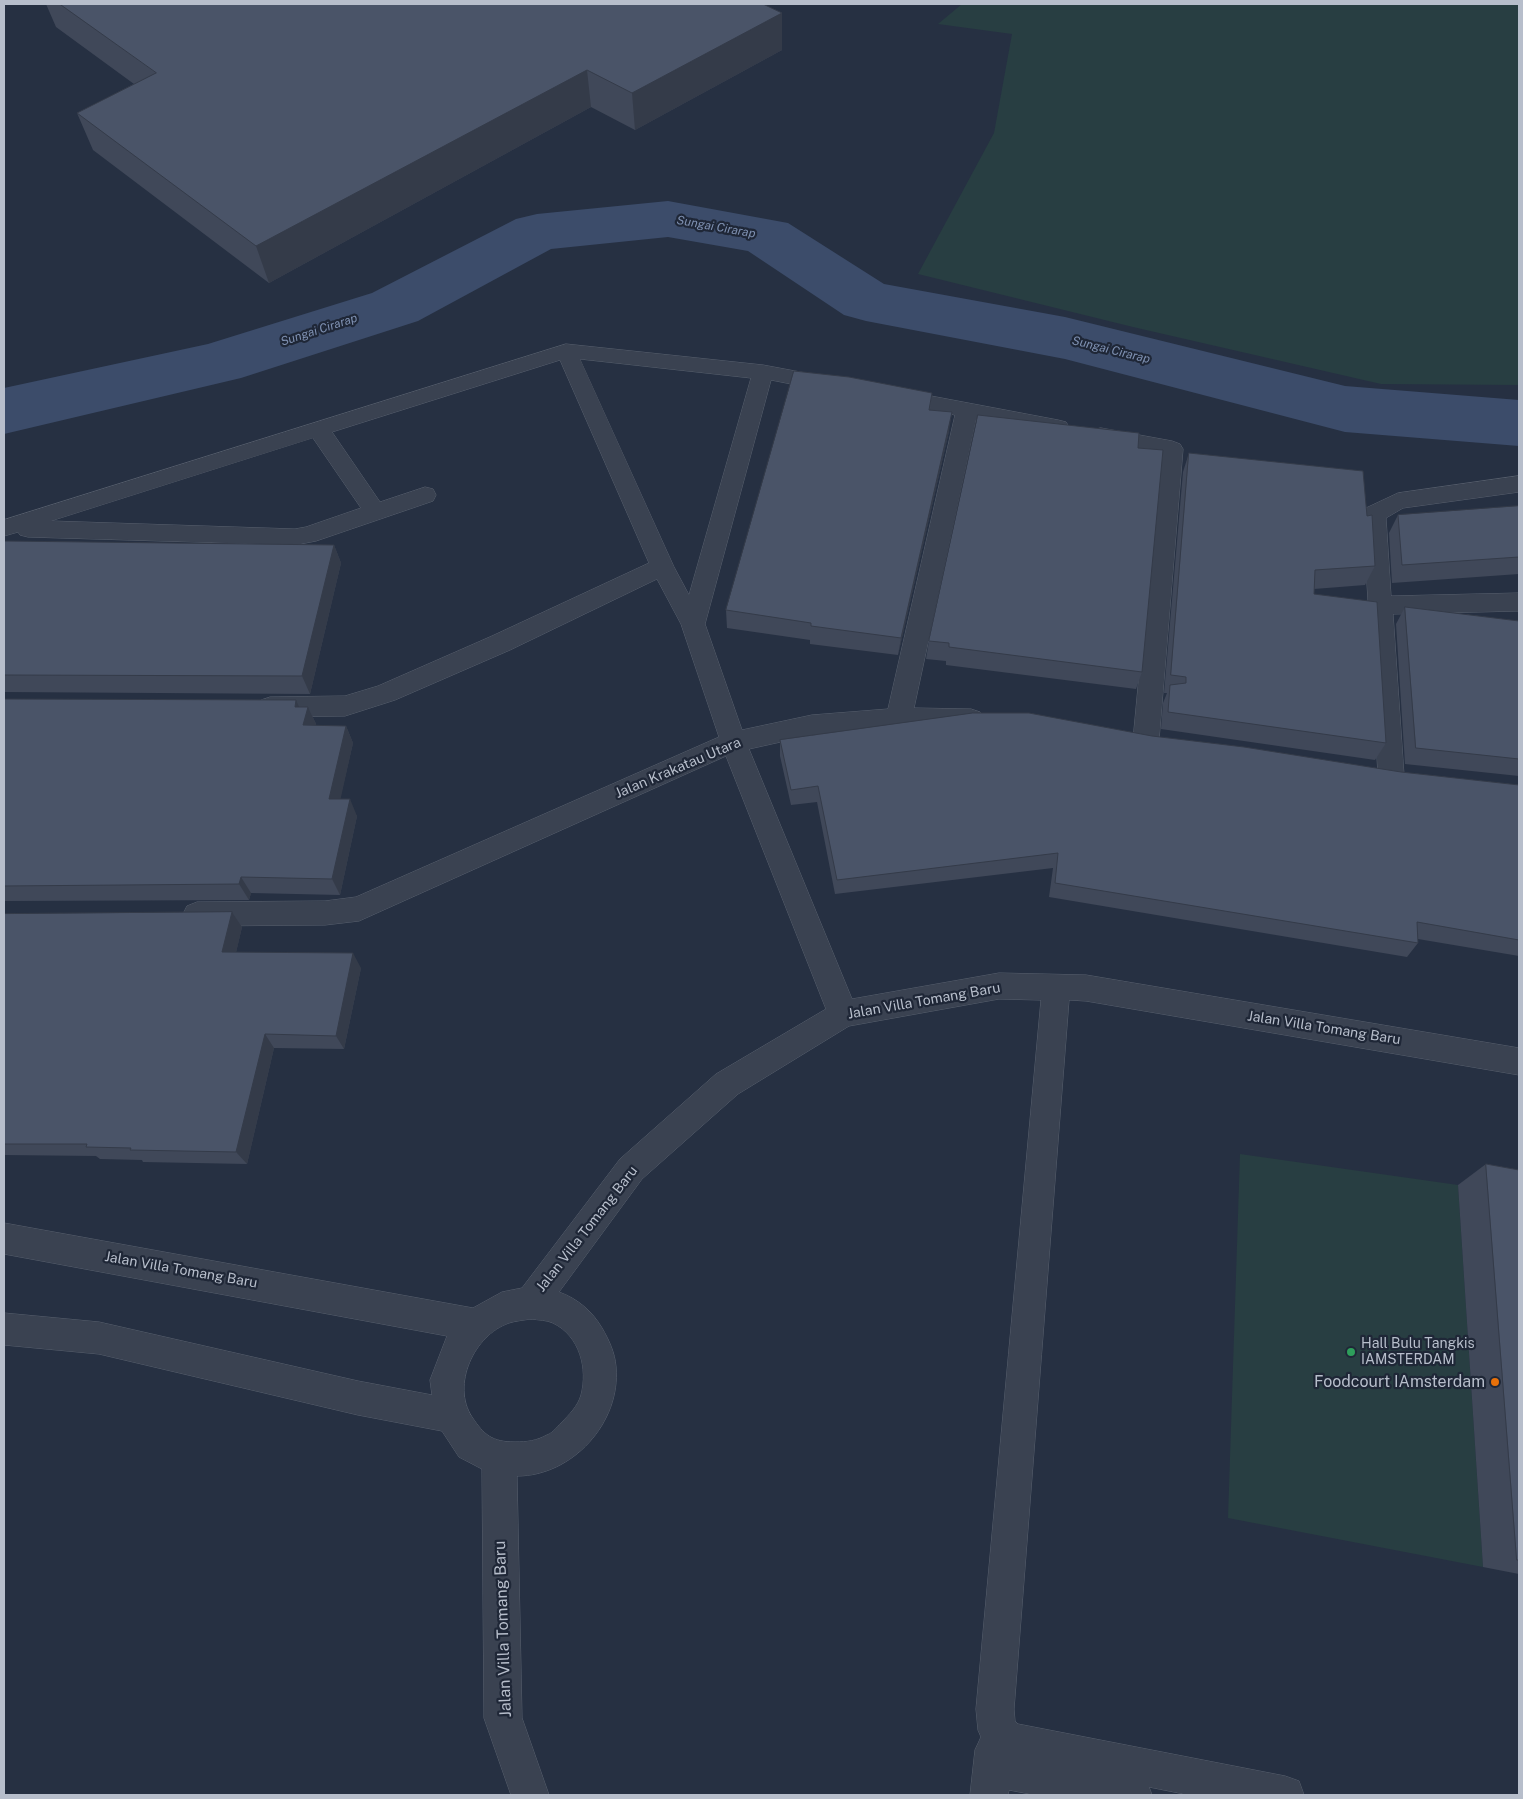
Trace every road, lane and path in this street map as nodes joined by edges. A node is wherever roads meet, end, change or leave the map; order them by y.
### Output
1 (566, 350) junction
2 (763, 372) junction
3 (967, 409) junction
4 (318, 429) junction
5 (1519, 484) edge
6 (425, 495) dead end
7 (376, 513) junction
8 (5, 528) edge
9 (662, 567) junction
10 (1519, 602) edge
11 (1381, 605) junction
12 (693, 624) junction
13 (249, 707) edge
14 (899, 718) junction
15 (999, 718) edge
16 (1121, 735) edge
17 (1146, 740) junction
18 (733, 742) junction
19 (1173, 744) edge
20 (1391, 775) edge
21 (169, 914) edge
22 (1056, 988) junction
23 (843, 1014) junction
24 (1519, 1061) edge
25 (4, 1238) edge
26 (531, 1303) junction
27 (476, 1325) junction
28 (4, 1329) edge
29 (452, 1416) junction
30 (499, 1459) junction
31 (997, 1730) junction
32 (990, 1782) edge
33 (530, 1795) edge
34 (1133, 1795) edge
35 (1284, 1795) edge

1 - 2 street
1 - 4 street
1 - 9 street
2 - 3 street
2 - 12 street
3 - 14 street
3 - 17 street
4 - 7 street
4 - 8 street
5 - 11 street
6 - 7 street
7 - 8 street
9 - 12 street
9 - 13 street
10 - 11 street
11 - 20 street
12 - 18 street
14 - 15 street, Jalan Krakatau Utara
14 - 18 street, Jalan Krakatau Utara
16 - 17 street
17 - 19 street
18 - 21 street, Jalan Krakatau Utara
18 - 23 street
22 - 23 street, Jalan Villa Tomang Baru
22 - 24 street, Jalan Villa Tomang Baru
22 - 31 street
23 - 26 street, Jalan Villa Tomang Baru
25 - 27 street, Jalan Villa Tomang Baru
26 - 27 street
26 - 30 street
27 - 29 street
28 - 29 street
29 - 30 street
30 - 33 street, Jalan Villa Tomang Baru
31 - 32 street
31 - 35 street
32 - 34 street

